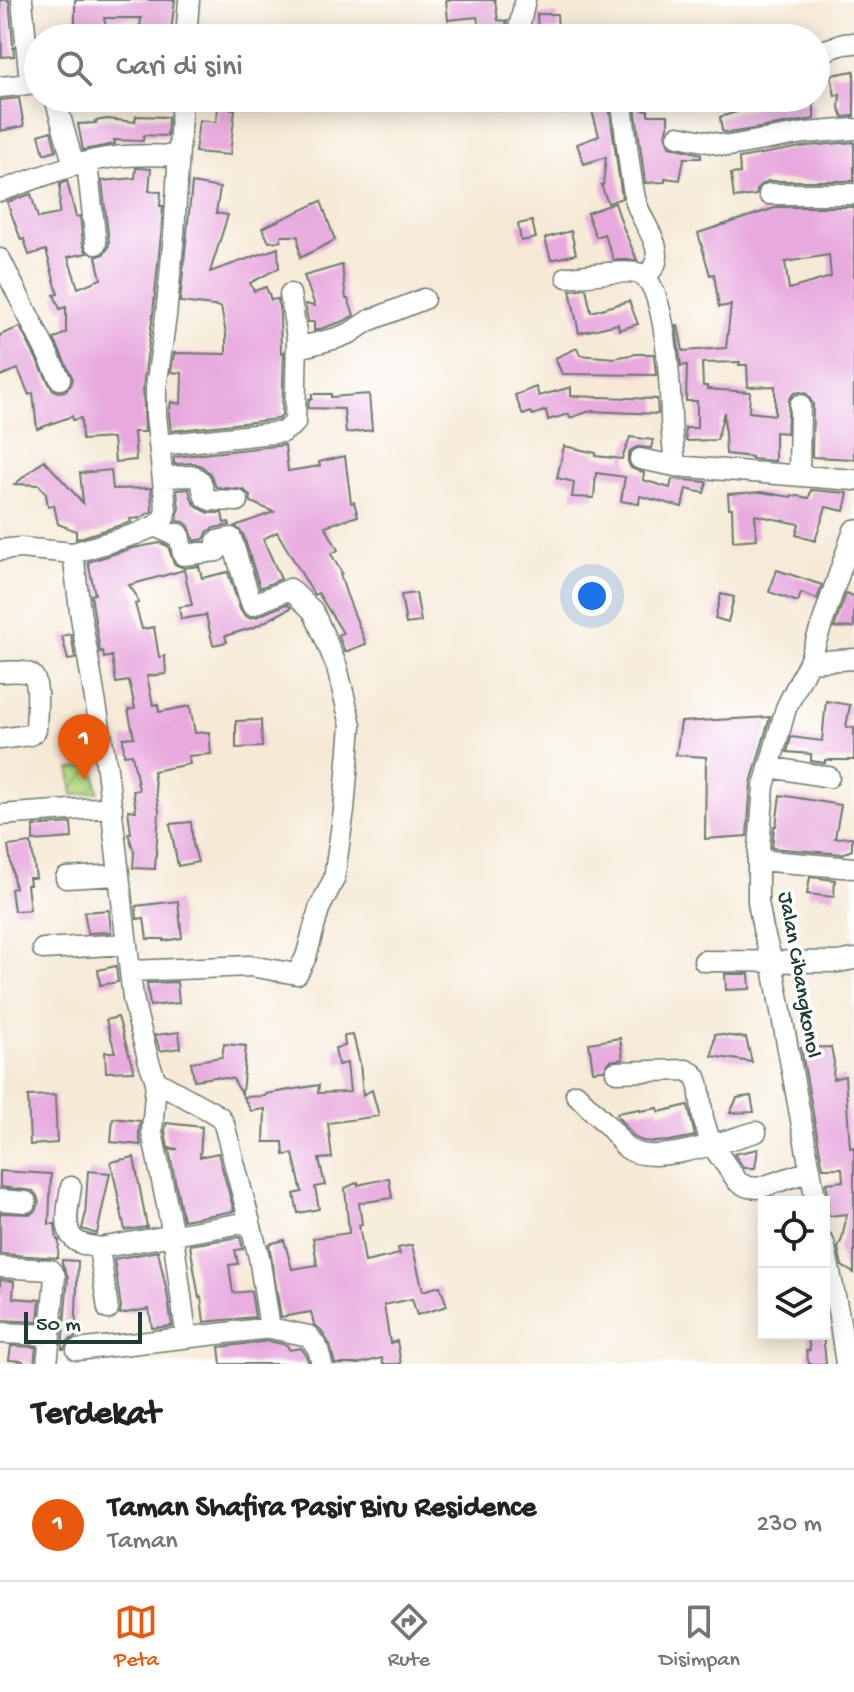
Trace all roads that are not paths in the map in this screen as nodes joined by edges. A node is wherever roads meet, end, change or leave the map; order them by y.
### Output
1 (22, 0) edge
2 (189, 0) edge
3 (525, 0) edge
4 (26, 24) edge
5 (187, 24) edge
6 (520, 24) edge
7 (854, 43) edge
8 (830, 49) edge
9 (24, 83) edge
10 (0, 87) edge
11 (60, 112) edge
12 (181, 112) edge
13 (623, 112) edge
14 (854, 129) edge
15 (678, 136) dead end
16 (178, 156) junction
17 (80, 165) junction
18 (0, 191) edge
19 (769, 194) dead end
20 (854, 194) edge
21 (96, 244) dead end
22 (0, 259) edge
23 (567, 277) dead end
24 (645, 277) junction
25 (290, 294) dead end
26 (424, 299) dead end
27 (298, 348) junction
28 (60, 379) dead end
29 (800, 405) dead end
30 (159, 445) junction
31 (640, 459) dead end
32 (675, 466) junction
33 (799, 475) junction
34 (163, 477) junction
35 (854, 480) edge
36 (238, 501) dead end
37 (155, 526) junction
38 (854, 530) edge
39 (0, 550) edge
40 (73, 553) junction
41 (854, 659) edge
42 (809, 662) junction
43 (0, 672) edge
44 (0, 739) edge
45 (769, 767) junction
46 (829, 777) dead end
47 (112, 807) junction
48 (0, 815) edge
49 (758, 860) junction
50 (854, 868) edge
51 (118, 875) junction
52 (66, 878) dead end
53 (127, 944) junction
54 (43, 949) dead end
55 (854, 959) edge
56 (704, 961) dead end
57 (772, 962) junction
58 (131, 971) junction
59 (616, 1072) dead end
60 (156, 1081) junction
61 (576, 1094) dead end
62 (756, 1132) dead end
63 (711, 1144) junction
64 (810, 1171) junction
65 (71, 1187) dead end
66 (815, 1196) edge
67 (0, 1200) edge
68 (26, 1202) dead end
69 (249, 1222) junction
70 (173, 1235) junction
71 (99, 1248) junction
72 (830, 1263) edge
73 (0, 1267) edge
74 (108, 1309) dead end
75 (846, 1316) edge
76 (185, 1326) dead end
77 (270, 1328) junction
78 (0, 1333) edge
79 (50, 1335) junction
80 (77, 1350) dead end
81 (47, 1364) edge
82 (322, 1364) edge
83 (846, 1364) edge

1 - 4 street
2 - 5 street
3 - 6 street
7 - 8 street
9 - 10 street
11 - 17 street
12 - 16 street
13 - 24 street
14 - 15 street
16 - 17 street
16 - 30 street
17 - 18 street
17 - 21 street
19 - 20 street
22 - 28 street
23 - 24 street
24 - 32 street
25 - 27 street
26 - 27 street
27 - 30 street
29 - 33 street
30 - 34 street
31 - 32 street
32 - 33 street
33 - 35 street
34 - 36 street
34 - 37 street
37 - 40 street
37 - 58 street
38 - 42 street, Jalan Cibangkonol
39 - 40 street
40 - 47 street
41 - 42 street
42 - 45 street, Jalan Cibangkonol
43 - 44 street
45 - 46 street
45 - 49 street, Jalan Cibangkonol
47 - 48 street
47 - 51 street
49 - 50 street
49 - 57 street, Jalan Cibangkonol
51 - 52 street
51 - 53 street
53 - 54 street
53 - 58 street
55 - 57 street
56 - 57 street
57 - 64 street, Jalan Cibangkonol
58 - 60 street
59 - 63 street
60 - 69 street
60 - 70 street
61 - 63 street
62 - 63 street
63 - 64 street
64 - 66 street, Jalan Cibangkonol
65 - 71 street
67 - 68 street
69 - 70 street
69 - 77 street
70 - 71 street
70 - 76 street
71 - 74 street
72 - 75 street
73 - 79 street
75 - 83 street
77 - 80 street
77 - 82 street
78 - 79 street
79 - 81 street

